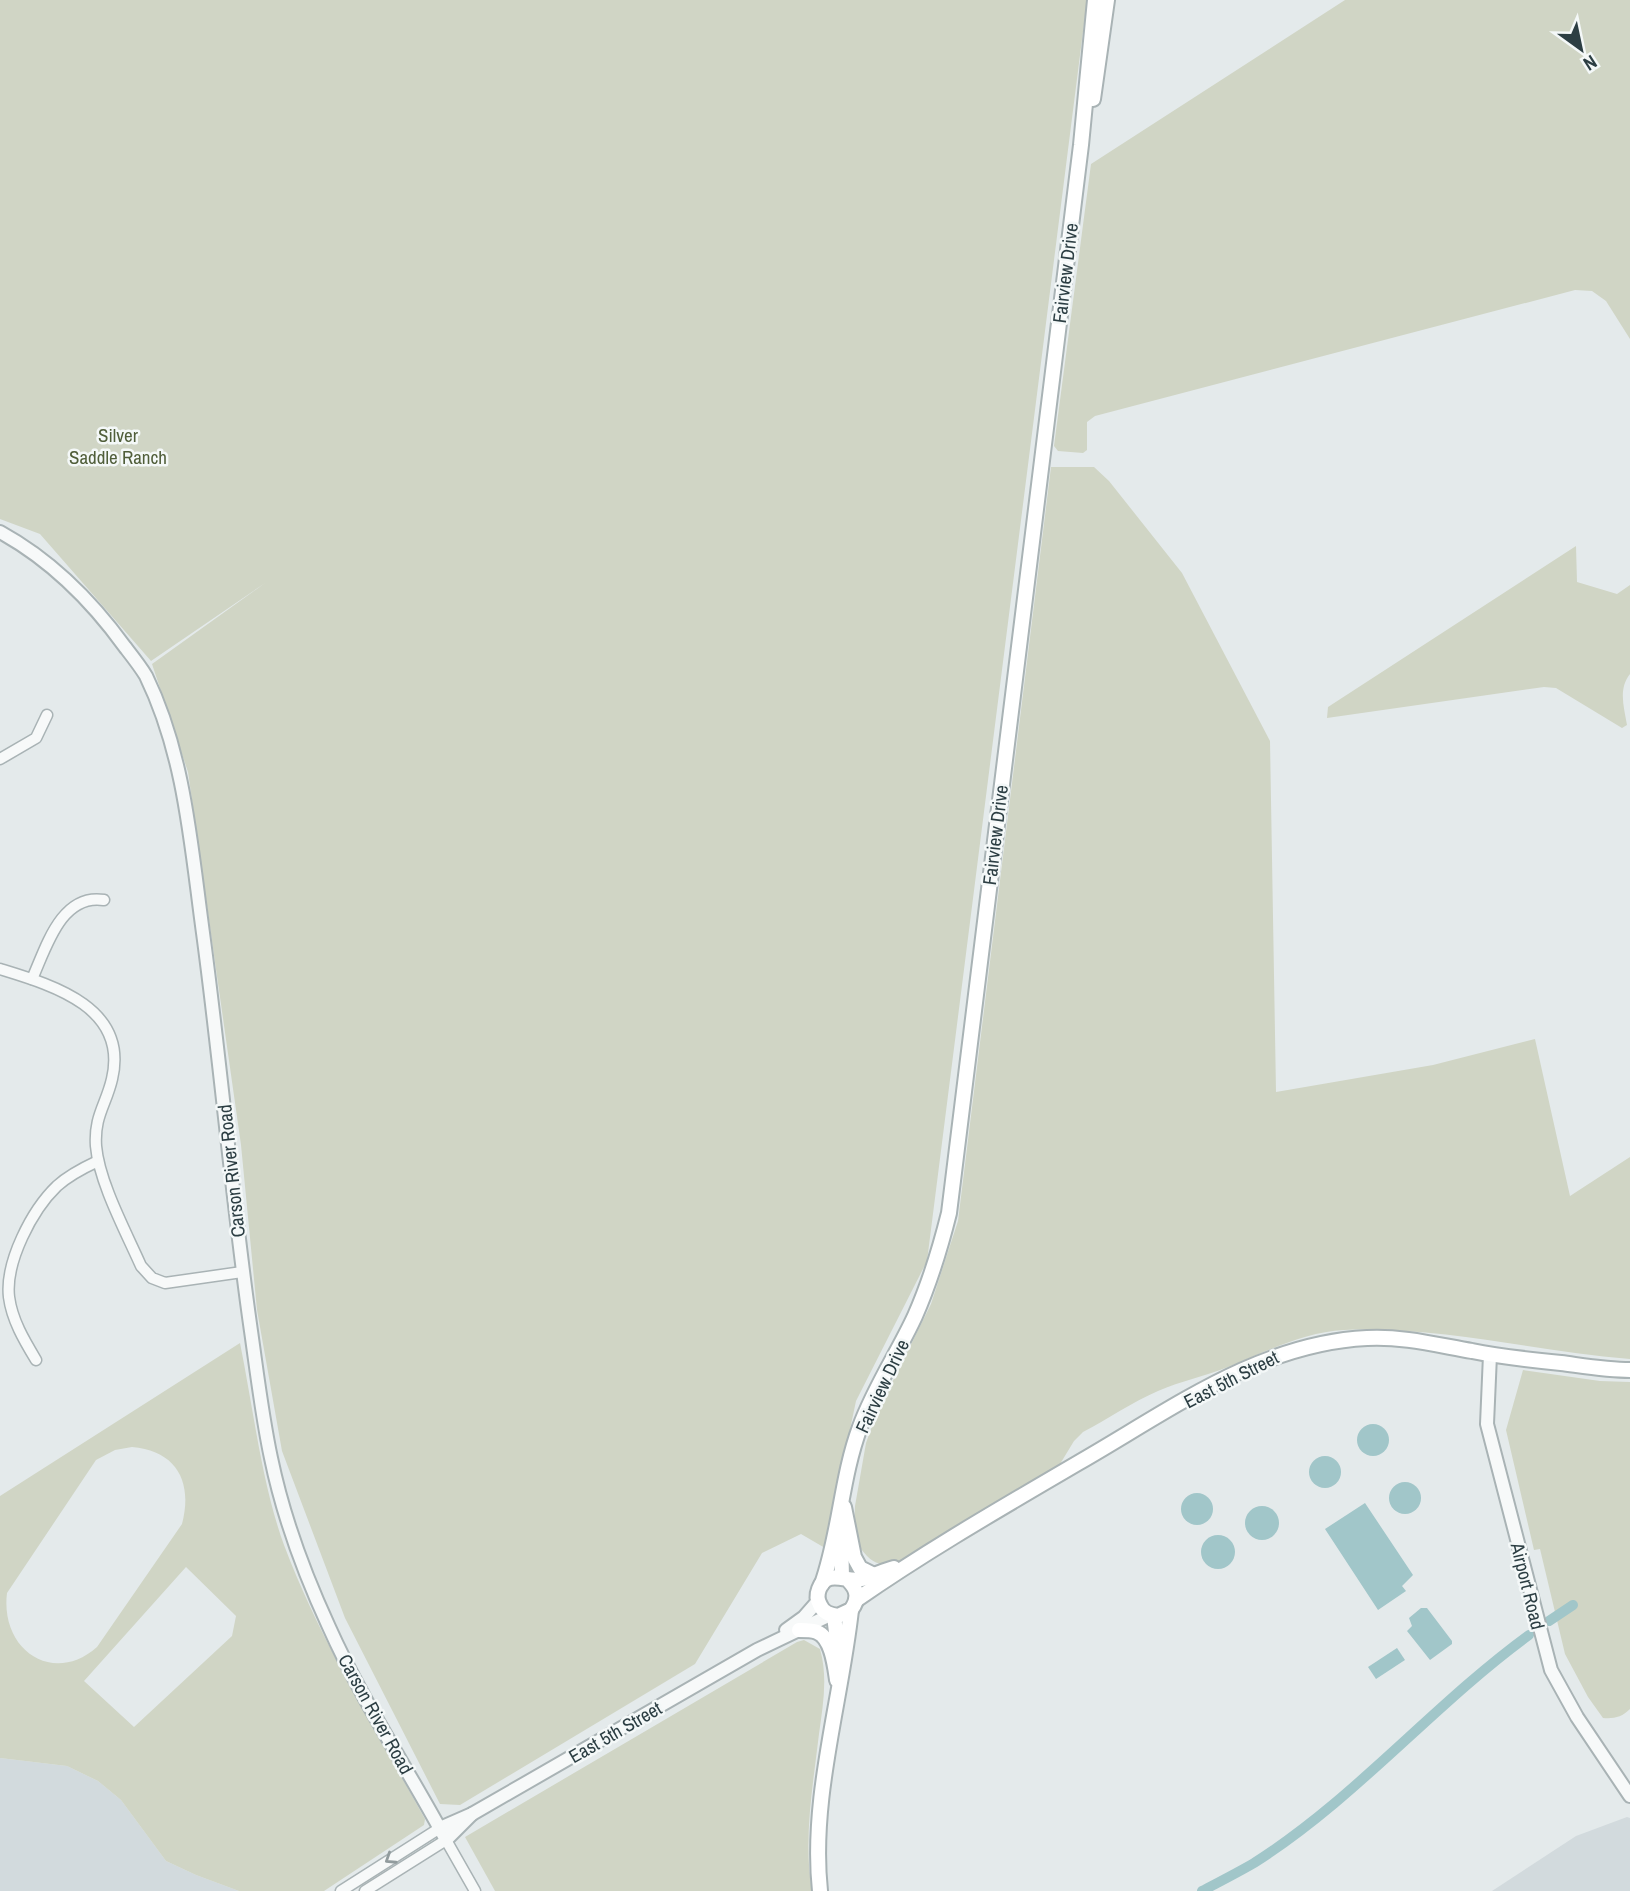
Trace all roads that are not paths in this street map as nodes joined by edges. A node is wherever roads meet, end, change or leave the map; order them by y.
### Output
1 (1095, 0) edge
2 (1107, 0) edge
3 (1081, 145) junction
4 (0, 532) edge
5 (47, 715) dead end
6 (0, 758) edge
7 (104, 900) dead end
8 (0, 969) edge
9 (32, 979) junction
10 (98, 1161) junction
11 (242, 1272) junction
12 (1490, 1355) junction
13 (36, 1360) dead end
14 (1630, 1370) edge
15 (842, 1502) junction
16 (911, 1561) junction
17 (874, 1575) junction
18 (846, 1579) junction
19 (822, 1584) junction
20 (818, 1601) junction
21 (854, 1605) junction
22 (832, 1615) junction
23 (799, 1630) junction
24 (757, 1650) junction
25 (840, 1685) junction
26 (1630, 1796) edge
27 (443, 1834) junction
28 (371, 1871) junction
29 (380, 1887) edge
30 (341, 1891) edge
31 (365, 1891) edge
32 (475, 1891) edge
33 (820, 1891) edge

1 - 3 main road, Fairview Drive
2 - 3 main road, Fairview Drive
3 - 15 main road, Fairview Drive
4 - 11 street, Carson River Road
5 - 6 street
7 - 9 street
8 - 9 street
9 - 10 street
10 - 11 street
10 - 13 street
11 - 27 street, Carson River Road
12 - 14 main road, East 5th Street
12 - 16 main road, East 5th Street
12 - 26 street, Airport Road
15 - 17 main road
15 - 18 main road, Fairview Drive
15 - 19 main road, Fairview Drive
16 - 17 main road, East 5th Street
16 - 21 main road, East 5th Street
17 - 18 main road, East 5th Street
18 - 19 main road
18 - 21 main road
19 - 20 main road
20 - 22 main road
20 - 24 street, East 5th Street
21 - 22 main road
21 - 25 main road
22 - 23 street, East 5th Street
22 - 25 main road
23 - 24 street, East 5th Street
23 - 25 main road
24 - 27 street, East 5th Street
25 - 33 main road
27 -> 28 street, East 5th Street
27 - 29 street, East 5th Street
27 - 32 street
28 - 29 street
28 - 30 street, East 5th Street
29 - 31 street, East 5th Street

